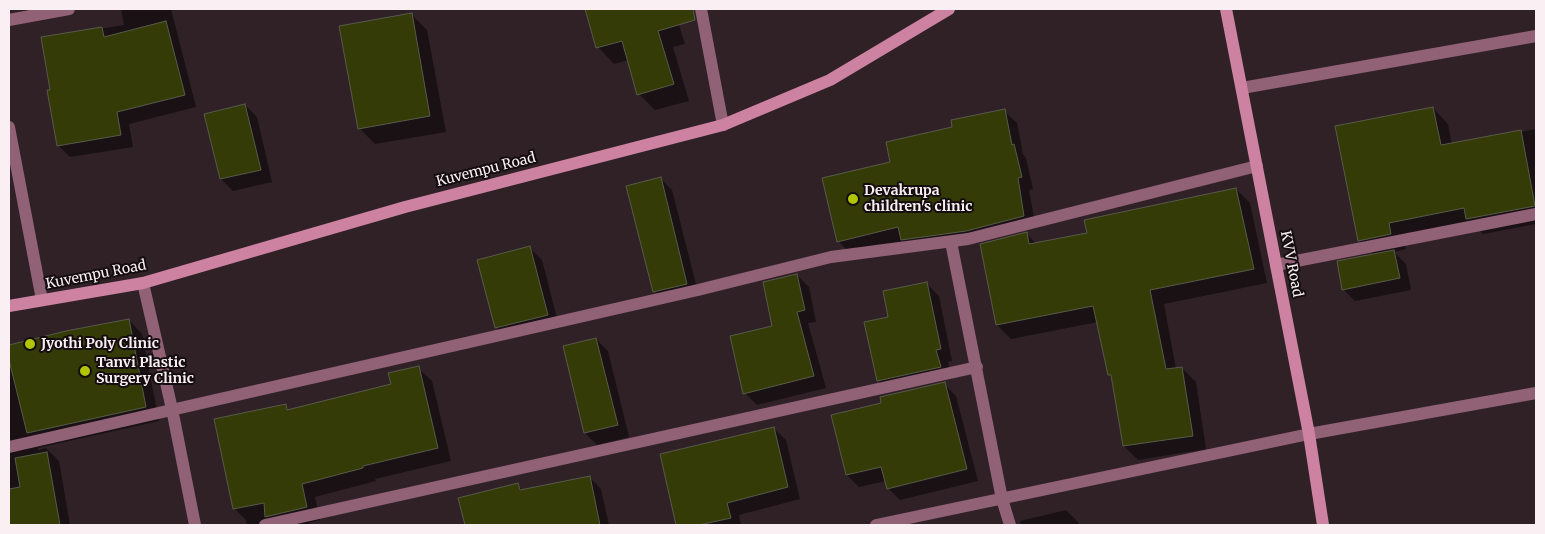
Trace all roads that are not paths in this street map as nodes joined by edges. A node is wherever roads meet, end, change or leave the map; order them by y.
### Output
1 (68, 9) edge
2 (701, 9) edge
3 (949, 9) edge
4 (1226, 9) edge
5 (9, 20) edge
6 (1536, 36) edge
7 (1242, 88) junction
8 (724, 125) junction
9 (9, 128) edge
10 (1258, 166) junction
11 (1536, 214) edge
12 (950, 242) junction
13 (1276, 264) junction
14 (143, 283) junction
15 (42, 300) junction
16 (9, 306) edge
17 (977, 367) junction
18 (1536, 394) edge
19 (172, 410) junction
20 (1309, 434) junction
21 (9, 447) edge
22 (1002, 499) junction
23 (195, 525) edge
24 (265, 525) edge
25 (876, 525) edge
26 (1010, 525) edge
27 (1323, 525) edge

1 - 5 street
2 - 8 street
3 - 8 main road, Kuvempu Road
4 - 7 main road, KVV Road
6 - 7 street
7 - 10 main road, KVV Road
8 - 14 main road, Kuvempu Road
9 - 15 street
10 - 12 street
10 - 13 main road, KVV Road
11 - 13 street
12 - 17 street
12 - 19 street
13 - 20 main road, KVV Road
14 - 15 main road, Kuvempu Road
14 - 19 street
15 - 16 main road, Kuvempu Road
17 - 22 street
17 - 24 street
18 - 20 street
19 - 21 street
19 - 23 street
20 - 22 street
20 - 27 main road, KVV Road
22 - 25 street
22 - 26 street

